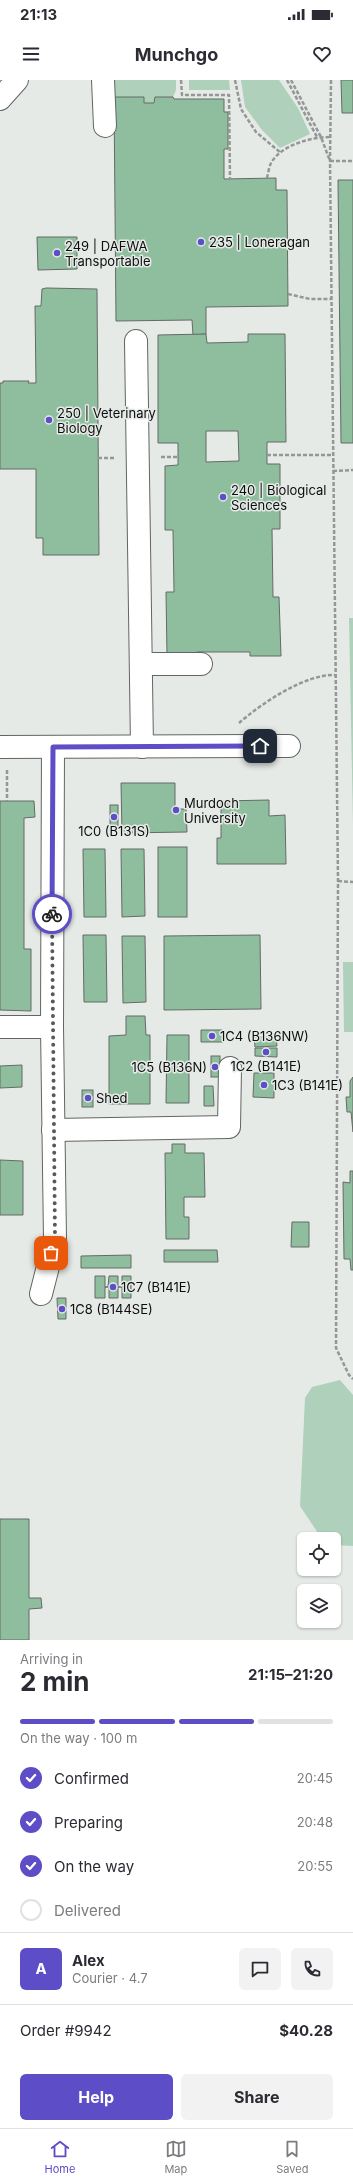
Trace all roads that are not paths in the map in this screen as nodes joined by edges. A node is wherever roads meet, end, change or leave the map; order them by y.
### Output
1 (17, 80) edge
2 (103, 80) edge
3 (0, 99) edge
4 (105, 126) dead end
5 (136, 341) dead end
6 (141, 664) junction
7 (201, 664) dead end
8 (290, 746) dead end
9 (53, 747) junction
10 (142, 747) junction
11 (0, 748) edge
12 (0, 1027) edge
13 (52, 1027) junction
14 (230, 1068) dead end
15 (53, 1130) junction
16 (41, 1294) dead end

1 - 3 street
2 - 4 street
5 - 6 street
6 - 7 street
6 - 10 street
8 - 10 street
9 - 10 street
9 - 11 street
9 - 13 street
12 - 13 street
13 - 15 street
14 - 15 street
15 - 16 street

